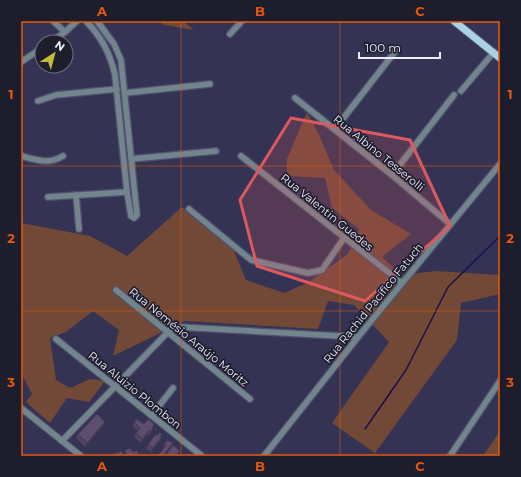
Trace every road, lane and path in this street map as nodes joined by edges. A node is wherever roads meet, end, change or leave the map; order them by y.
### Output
1 (53, 21) edge
2 (77, 21) edge
3 (86, 21) edge
4 (97, 21) edge
5 (242, 21) edge
6 (454, 21) edge
7 (461, 23) edge
8 (65, 32) junction
9 (62, 34) edge
10 (230, 34) dead end
11 (108, 36) junction
12 (101, 40) junction
13 (397, 49) dead end
14 (494, 52) junction
15 (34, 53) edge
16 (500, 58) edge
17 (21, 62) edge
18 (210, 84) dead end
19 (117, 89) junction
20 (461, 91) dead end
21 (125, 93) junction
22 (454, 95) dead end
23 (295, 98) dead end
24 (38, 101) dead end
25 (127, 123) junction
26 (120, 124) junction
27 (334, 129) junction
28 (216, 151) dead end
29 (21, 156) edge
30 (63, 156) dead end
31 (241, 156) dead end
32 (131, 159) junction
33 (500, 164) edge
34 (392, 175) junction
35 (127, 192) junction
36 (76, 195) junction
37 (48, 197) dead end
38 (190, 209) dead end
39 (450, 224) junction
40 (79, 229) dead end
41 (344, 238) junction
42 (402, 283) junction
43 (116, 290) dead end
44 (168, 332) junction
45 (358, 337) junction
46 (56, 339) dead end
47 (500, 381) edge
48 (114, 386) junction
49 (172, 388) dead end
50 (250, 399) dead end
51 (21, 408) edge
52 (152, 415) junction
53 (62, 441) junction
54 (81, 456) edge
55 (202, 456) edge
56 (264, 456) edge
57 (450, 456) edge

1 - 8 street
2 - 8 street
3 - 12 street
4 - 11 street
5 - 10 street
6 - 7 main road
7 - 14 main road
8 - 9 street
11 - 12 street
11 - 21 street
12 - 19 street
13 - 27 street
14 - 16 main road
14 - 20 street
15 - 17 street
18 - 21 street
19 - 24 street
19 - 26 street
21 - 25 street
22 - 34 street
23 - 27 street, Rua Albino Tesserolli
25 - 26 street
25 - 32 street
26 - 35 street
27 - 34 street, Rua Albino Tesserolli
28 - 32 street
29 - 30 street
31 - 41 street, Rua Valentin Guedes
32 - 35 street
33 - 39 street, Rua Rachid Pacífico Fatuch
34 - 39 street, Rua Albino Tesserolli
35 - 36 street
36 - 37 street
36 - 40 street
38 - 41 street
39 - 42 street, Rua Rachid Pacífico Fatuch
41 - 42 street, Rua Valentin Guedes
42 - 45 street, Rua Rachid Pacífico Fatuch
43 - 44 street, Rua Nemésio Araújo Moritz
44 - 45 street
44 - 48 street
44 - 50 street, Rua Nemésio Araújo Moritz
45 - 56 street, Rua Rachid Pacífico Fatuch
46 - 48 street, Rua Aluizio Plombon
47 - 57 street
48 - 52 street, Rua Aluizio Plombon
48 - 53 street
49 - 52 street
51 - 53 street
52 - 55 street, Rua Aluizio Plombon
53 - 54 street

